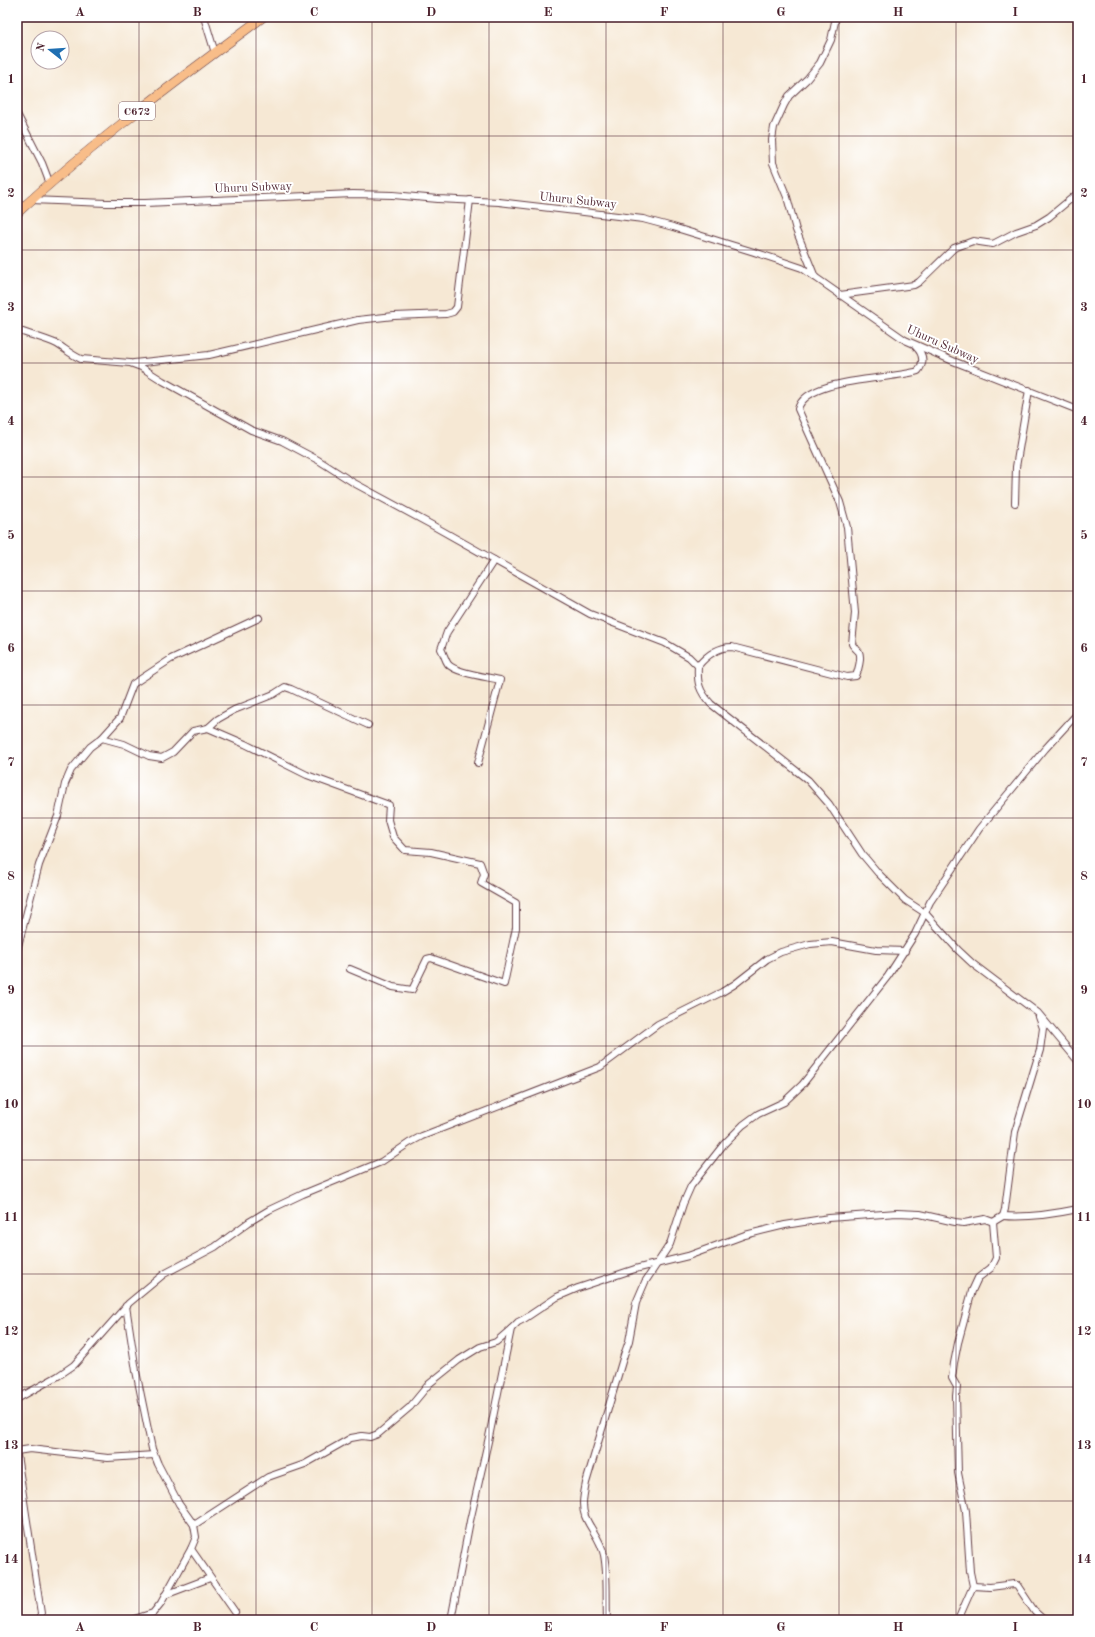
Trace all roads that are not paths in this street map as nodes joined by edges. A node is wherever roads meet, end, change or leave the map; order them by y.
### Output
1 (204, 17) edge
2 (263, 17) edge
3 (836, 17) edge
4 (214, 53) junction
5 (17, 114) edge
6 (50, 184) junction
7 (1078, 193) edge
8 (32, 200) junction
9 (470, 200) junction
10 (17, 213) edge
11 (815, 277) junction
12 (840, 296) junction
13 (17, 330) edge
14 (916, 345) junction
15 (130, 363) junction
16 (1028, 390) junction
17 (1078, 410) edge
18 (1016, 503) dead end
19 (494, 560) junction
20 (259, 618) dead end
21 (698, 666) junction
22 (1078, 714) edge
23 (368, 725) dead end
24 (208, 728) junction
25 (102, 738) junction
26 (478, 763) dead end
27 (924, 913) junction
28 (17, 950) edge
29 (905, 950) junction
30 (350, 970) dead end
31 (1038, 1013) junction
32 (1078, 1061) edge
33 (1078, 1209) edge
34 (1003, 1216) junction
35 (993, 1222) junction
36 (658, 1263) junction
37 (126, 1306) junction
38 (511, 1329) junction
39 (17, 1399) edge
40 (17, 1451) edge
41 (17, 1455) edge
42 (154, 1455) junction
43 (194, 1525) junction
44 (191, 1549) junction
45 (210, 1578) junction
46 (973, 1586) junction
47 (166, 1595) junction
48 (234, 1612) dead end
49 (149, 1617) edge
50 (42, 1620) edge
51 (131, 1620) edge
52 (451, 1620) edge
53 (607, 1620) edge
54 (958, 1620) edge
55 (1044, 1620) edge

1 - 4 street
2 - 4 main road, C672
3 - 11 street
4 - 6 main road, C672
5 - 6 street
6 - 8 main road, C672
7 - 12 street
8 - 9 street, Uhuru Subway
8 - 10 main road, C672
9 - 11 street, Uhuru Subway
9 - 15 street
11 - 12 street, Uhuru Subway
12 - 14 street, Uhuru Subway
13 - 15 street
14 - 16 street, Uhuru Subway
14 - 21 street
15 - 19 street
16 - 17 street, Uhuru Subway
16 - 18 street
19 - 21 street
19 - 26 street
20 - 25 street
21 - 27 street
22 - 27 street
23 - 24 street
24 - 25 street
24 - 30 street
25 - 28 street
27 - 29 street
27 - 31 street
29 - 36 street
29 - 37 street
31 - 32 street
31 - 34 street
33 - 34 street
34 - 35 street
35 - 36 street
35 - 46 street
36 - 38 street
36 - 53 street
37 - 39 street
37 - 42 street
38 - 43 street
38 - 52 street
40 - 42 street
41 - 50 street
42 - 43 street
43 - 44 street
44 - 45 street
44 - 47 street
45 - 47 street
45 - 48 street
46 - 54 street
46 - 55 street
47 - 49 street
49 - 51 street

